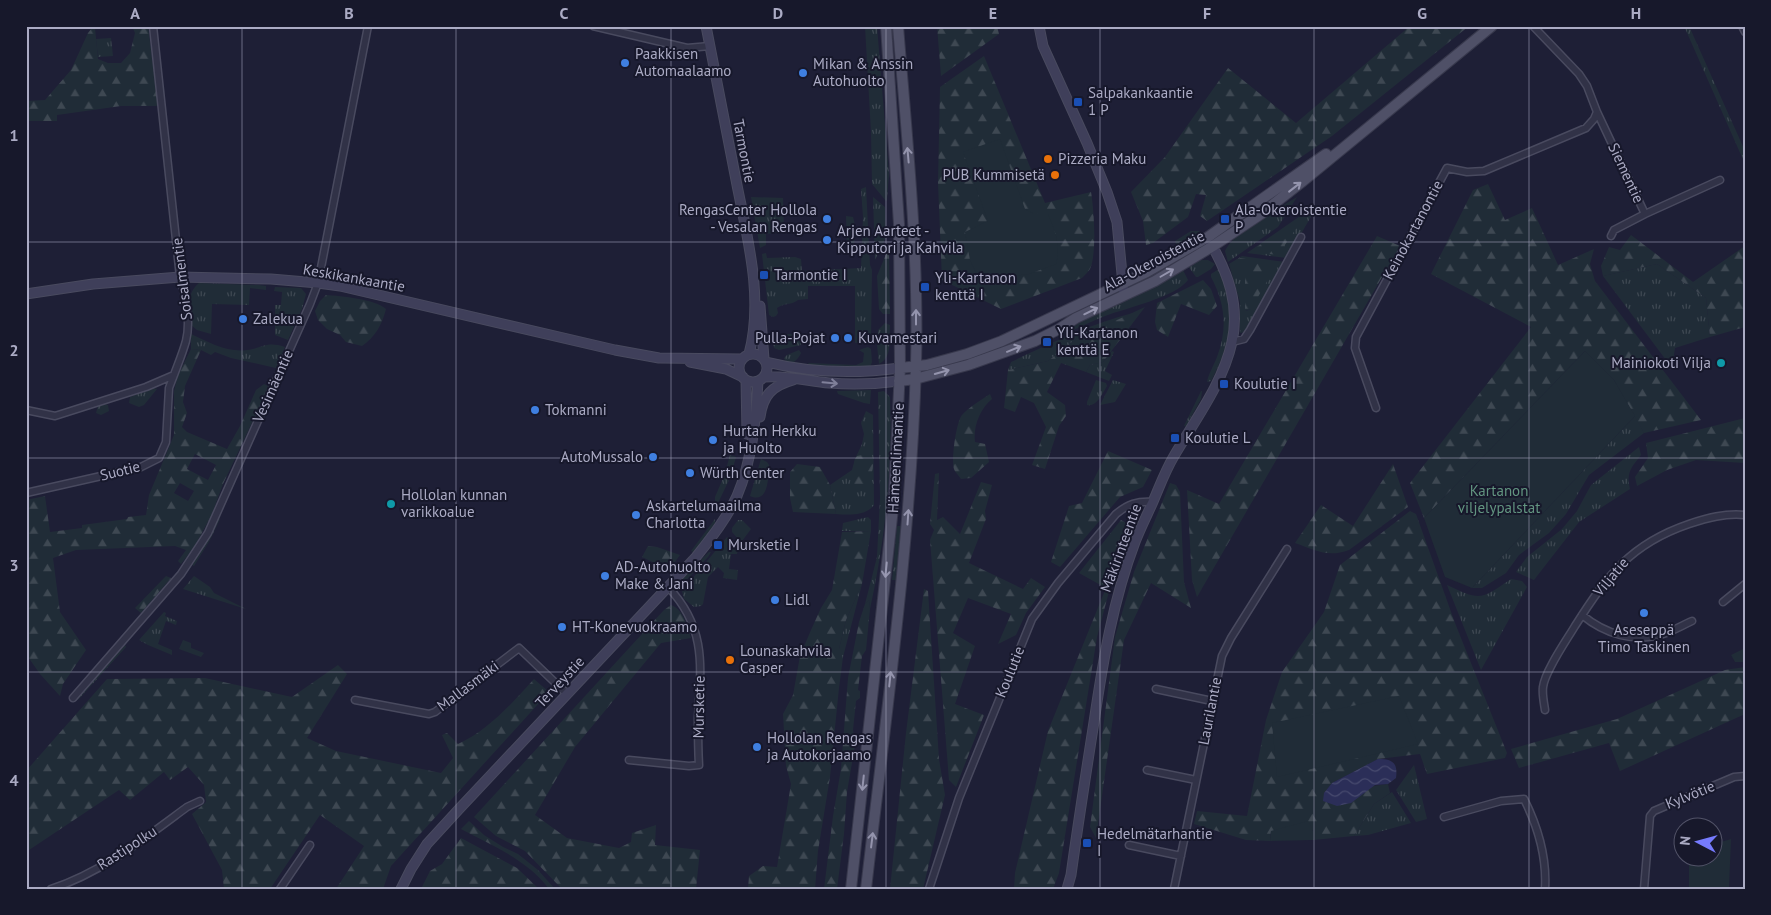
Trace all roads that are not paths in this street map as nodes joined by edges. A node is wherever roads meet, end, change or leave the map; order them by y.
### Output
1 (153, 26) edge
2 (368, 26) edge
3 (593, 26) edge
4 (706, 26) edge
5 (886, 26) edge
6 (898, 26) edge
7 (1039, 26) edge
8 (1492, 26) edge
9 (1533, 26) edge
10 (1742, 26) edge
11 (1745, 32) edge
12 (710, 46) junction
13 (1597, 112) junction
14 (1720, 180) dead end
15 (1645, 214) junction
16 (1610, 236) dead end
17 (1301, 237) dead end
18 (1210, 242) junction
19 (180, 278) junction
20 (754, 281) junction
21 (318, 283) junction
22 (1123, 290) junction
23 (26, 294) edge
24 (1232, 342) junction
25 (746, 357) junction
26 (672, 358) junction
27 (765, 361) junction
28 (916, 366) junction
29 (900, 368) junction
30 (174, 375) junction
31 (744, 378) junction
32 (761, 379) junction
33 (796, 379) junction
34 (915, 379) junction
35 (899, 381) junction
36 (1376, 408) dead end
37 (26, 410) edge
38 (739, 490) junction
39 (26, 493) edge
40 (1153, 502) junction
41 (1745, 515) edge
42 (1287, 549) dead end
43 (1745, 584) edge
44 (668, 587) junction
45 (1723, 602) dead end
46 (1582, 615) junction
47 (1692, 621) dead end
48 (1156, 689) dead end
49 (567, 694) junction
50 (73, 698) dead end
51 (355, 700) dead end
52 (1212, 700) junction
53 (1545, 710) dead end
54 (629, 760) dead end
55 (1148, 770) dead end
56 (1745, 776) edge
57 (1196, 780) junction
58 (200, 801) dead end
59 (1444, 817) dead end
60 (310, 845) dead end
61 (1129, 846) dead end
62 (1181, 856) junction
63 (72, 886) edge
64 (51, 889) edge
65 (280, 889) edge
66 (401, 889) edge
67 (851, 889) edge
68 (866, 889) edge
69 (929, 889) edge
70 (1067, 889) edge
71 (1174, 889) edge
72 (1545, 889) edge
73 (1644, 889) edge

1 - 19 street, Soisalmentie
2 - 21 street, Vesimäentie
3 - 12 street
4 - 12 street, Tarmontie
5 - 29 main road, Hämeenlinnantie
28 -> 6 main road, Hämeenlinnantie
7 - 22 street
8 - 18 main road, Ala-Okeroistentie
9 - 13 street
10 - 11 street
12 - 20 street, Tarmontie
13 - 15 street, Siementie
13 - 36 street, Keinokartanontie
14 - 15 street, Siementie
15 - 16 street
17 - 24 street
18 - 22 main road, Ala-Okeroistentie
18 - 24 street, Mäkirinteentie
19 - 21 street, Keskikankaantie
19 - 23 street, Keskikankaantie
19 - 30 street, Soisalmentie
20 - 25 street, Tarmontie
20 - 27 street, Tarmontie
21 - 26 street, Keskikankaantie
21 - 50 street, Vesimäentie
22 - 28 main road, Ala-Okeroistentie
34 -> 22 main road, Ala-Okeroistentie
24 - 40 street, Mäkirinteentie
25 - 26 street, Keskikankaantie
25 - 27 street
25 - 31 street
26 - 31 street, Keskikankaantie
27 - 29 street
27 - 32 street
28 - 29 main road, Ala-Okeroistentie
28 - 34 main road, Hämeenlinnantie
29 - 35 main road, Hämeenlinnantie
30 - 37 street
30 - 39 street, Suotie
31 - 32 street
31 - 38 street, Terveystie
32 - 33 street
32 - 38 street, Terveystie
33 -> 35 street
33 - 38 street, Terveystie
34 - 35 main road, Ala-Okeroistentie
68 -> 34 main road, Hämeenlinnantie
35 -> 67 main road, Hämeenlinnantie
38 - 44 street, Terveystie
40 - 69 street, Koulutie
40 - 70 street, Mäkirinteentie
41 - 46 street, Viljatie
42 - 52 street, Laurilantie
43 - 45 street
44 - 49 street, Terveystie
44 - 54 street, Mursketie
46 - 47 street
46 - 53 street, Viljatie
48 - 52 street
49 - 51 street, Mallasmäki
49 - 66 street, Terveystie
52 - 57 street, Laurilantie
55 - 57 street
56 - 73 street, Kylvötie
57 - 62 street, Laurilantie
58 - 63 street, Rastipolku
59 - 72 street
60 - 65 street
61 - 62 street
62 - 71 street, Laurilantie
63 - 64 street, Rastipolku

